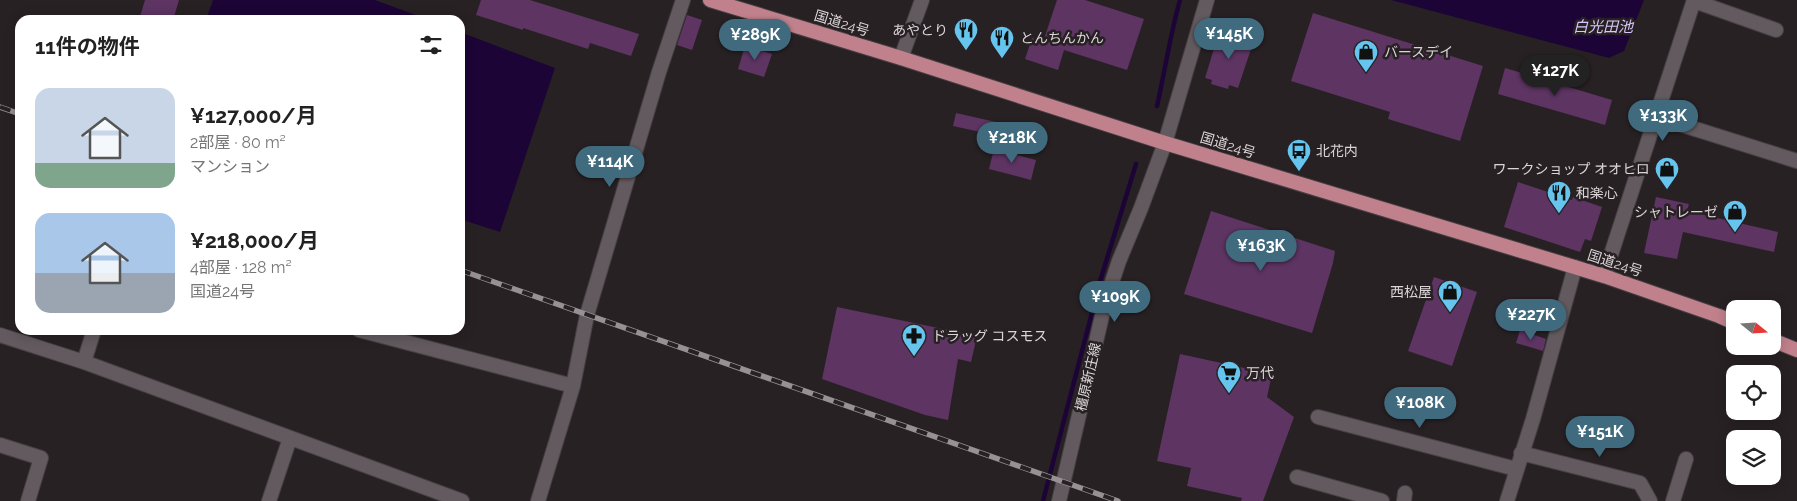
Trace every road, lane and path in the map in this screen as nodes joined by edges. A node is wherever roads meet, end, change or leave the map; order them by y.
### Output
1 (683, 0) edge
2 (710, 0) edge
3 (922, 0) edge
4 (1206, 0) edge
5 (1694, 1) edge
6 (1776, 30) dead end
7 (901, 58) junction
8 (1656, 117) junction
9 (1165, 143) junction
10 (1797, 161) edge
11 (1575, 267) junction
12 (1604, 276) junction
13 (1726, 319) edge
14 (0, 335) edge
15 (92, 335) edge
16 (378, 335) edge
17 (1781, 344) edge
18 (1797, 350) edge
19 (84, 362) junction
20 (573, 386) junction
21 (1318, 417) dead end
22 (290, 438) junction
23 (0, 445) edge
24 (1521, 453) junction
25 (1686, 459) dead end
26 (1516, 469) junction
27 (1297, 477) dead end
28 (28, 501) edge
29 (269, 501) edge
30 (462, 501) edge
31 (538, 501) edge
32 (1059, 501) edge
33 (1382, 501) edge
34 (1507, 501) edge
35 (1650, 501) edge
36 (1673, 501) edge

1 - 20 street
2 - 7 highway, 国道24号
3 - 7 street
4 - 9 street, 橿原新庄線
5 - 6 street
5 - 8 street
7 - 9 highway, 国道24号
8 - 10 street
8 - 12 street
9 - 11 highway, 国道24号
9 - 32 street, 橿原新庄線
11 - 12 highway, 国道24号
11 - 24 street
12 - 13 highway, 国道24号
14 - 19 street
15 - 19 street
16 - 20 street
17 - 18 highway
19 - 22 street
20 - 31 street
21 - 26 street
22 - 29 street
22 - 30 street
23 - 28 street
24 - 26 street
24 - 35 street
25 - 36 street
26 - 34 street
27 - 33 street

